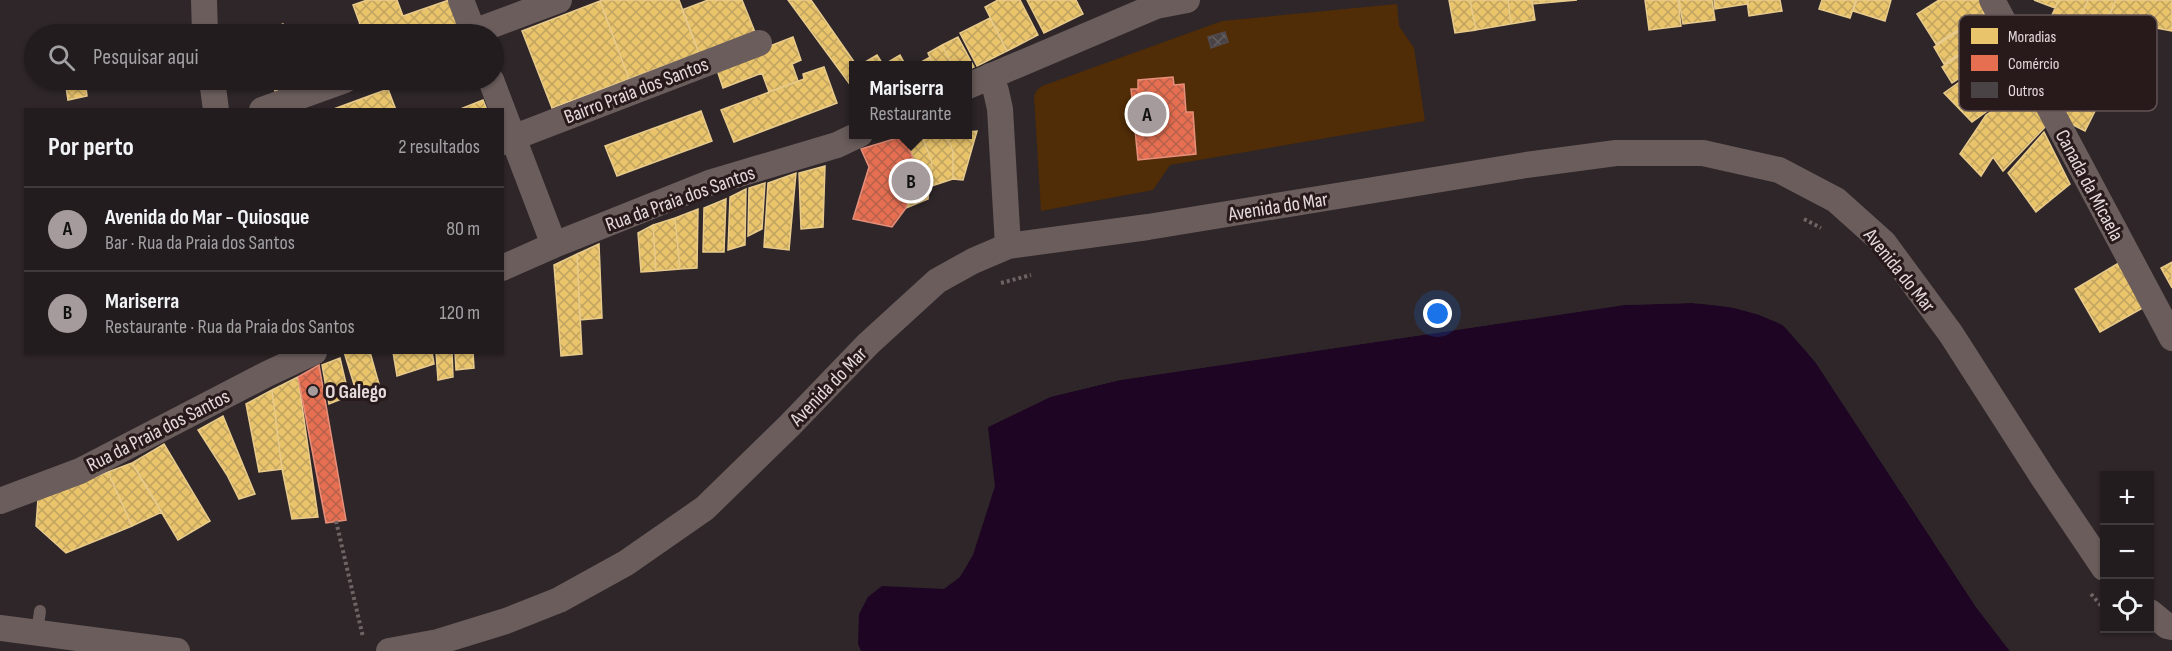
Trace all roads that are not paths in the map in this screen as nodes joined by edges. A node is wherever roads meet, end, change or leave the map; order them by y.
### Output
1 (204, 0) edge
2 (461, 0) edge
3 (559, 0) edge
4 (1187, 0) edge
5 (1992, 0) edge
6 (2000, 15) edge
7 (205, 24) edge
8 (469, 24) edge
9 (498, 24) edge
10 (759, 43) dead end
11 (979, 81) edge
12 (213, 90) edge
13 (317, 90) edge
14 (494, 90) edge
15 (216, 108) edge
16 (268, 108) edge
17 (499, 108) edge
18 (2051, 111) edge
19 (851, 139) edge
20 (508, 140) edge
21 (554, 245) junction
22 (1008, 246) junction
23 (504, 267) edge
24 (2172, 338) edge
25 (305, 354) edge
26 (265, 363) edge
27 (0, 501) edge
28 (2100, 562) edge
29 (2154, 615) edge
30 (2172, 627) edge
31 (0, 628) edge
32 (177, 651) edge
33 (389, 651) edge

1 - 7 street
2 - 8 street
3 - 9 street
4 - 11 street
5 - 6 street, Canada da Micaela
10 - 20 street, Bairro Praia dos Santos
11 - 22 street
12 - 15 street
13 - 16 street
14 - 17 street
18 - 24 street, Canada da Micaela
19 - 21 street, Rua da Praia dos Santos
20 - 21 street
21 - 23 street, Rua da Praia dos Santos
22 - 28 street, Avenida do Mar
22 - 33 street, Avenida do Mar
25 - 26 street, Rua da Praia dos Santos
26 - 27 street, Rua da Praia dos Santos
29 - 30 street
31 - 32 street

